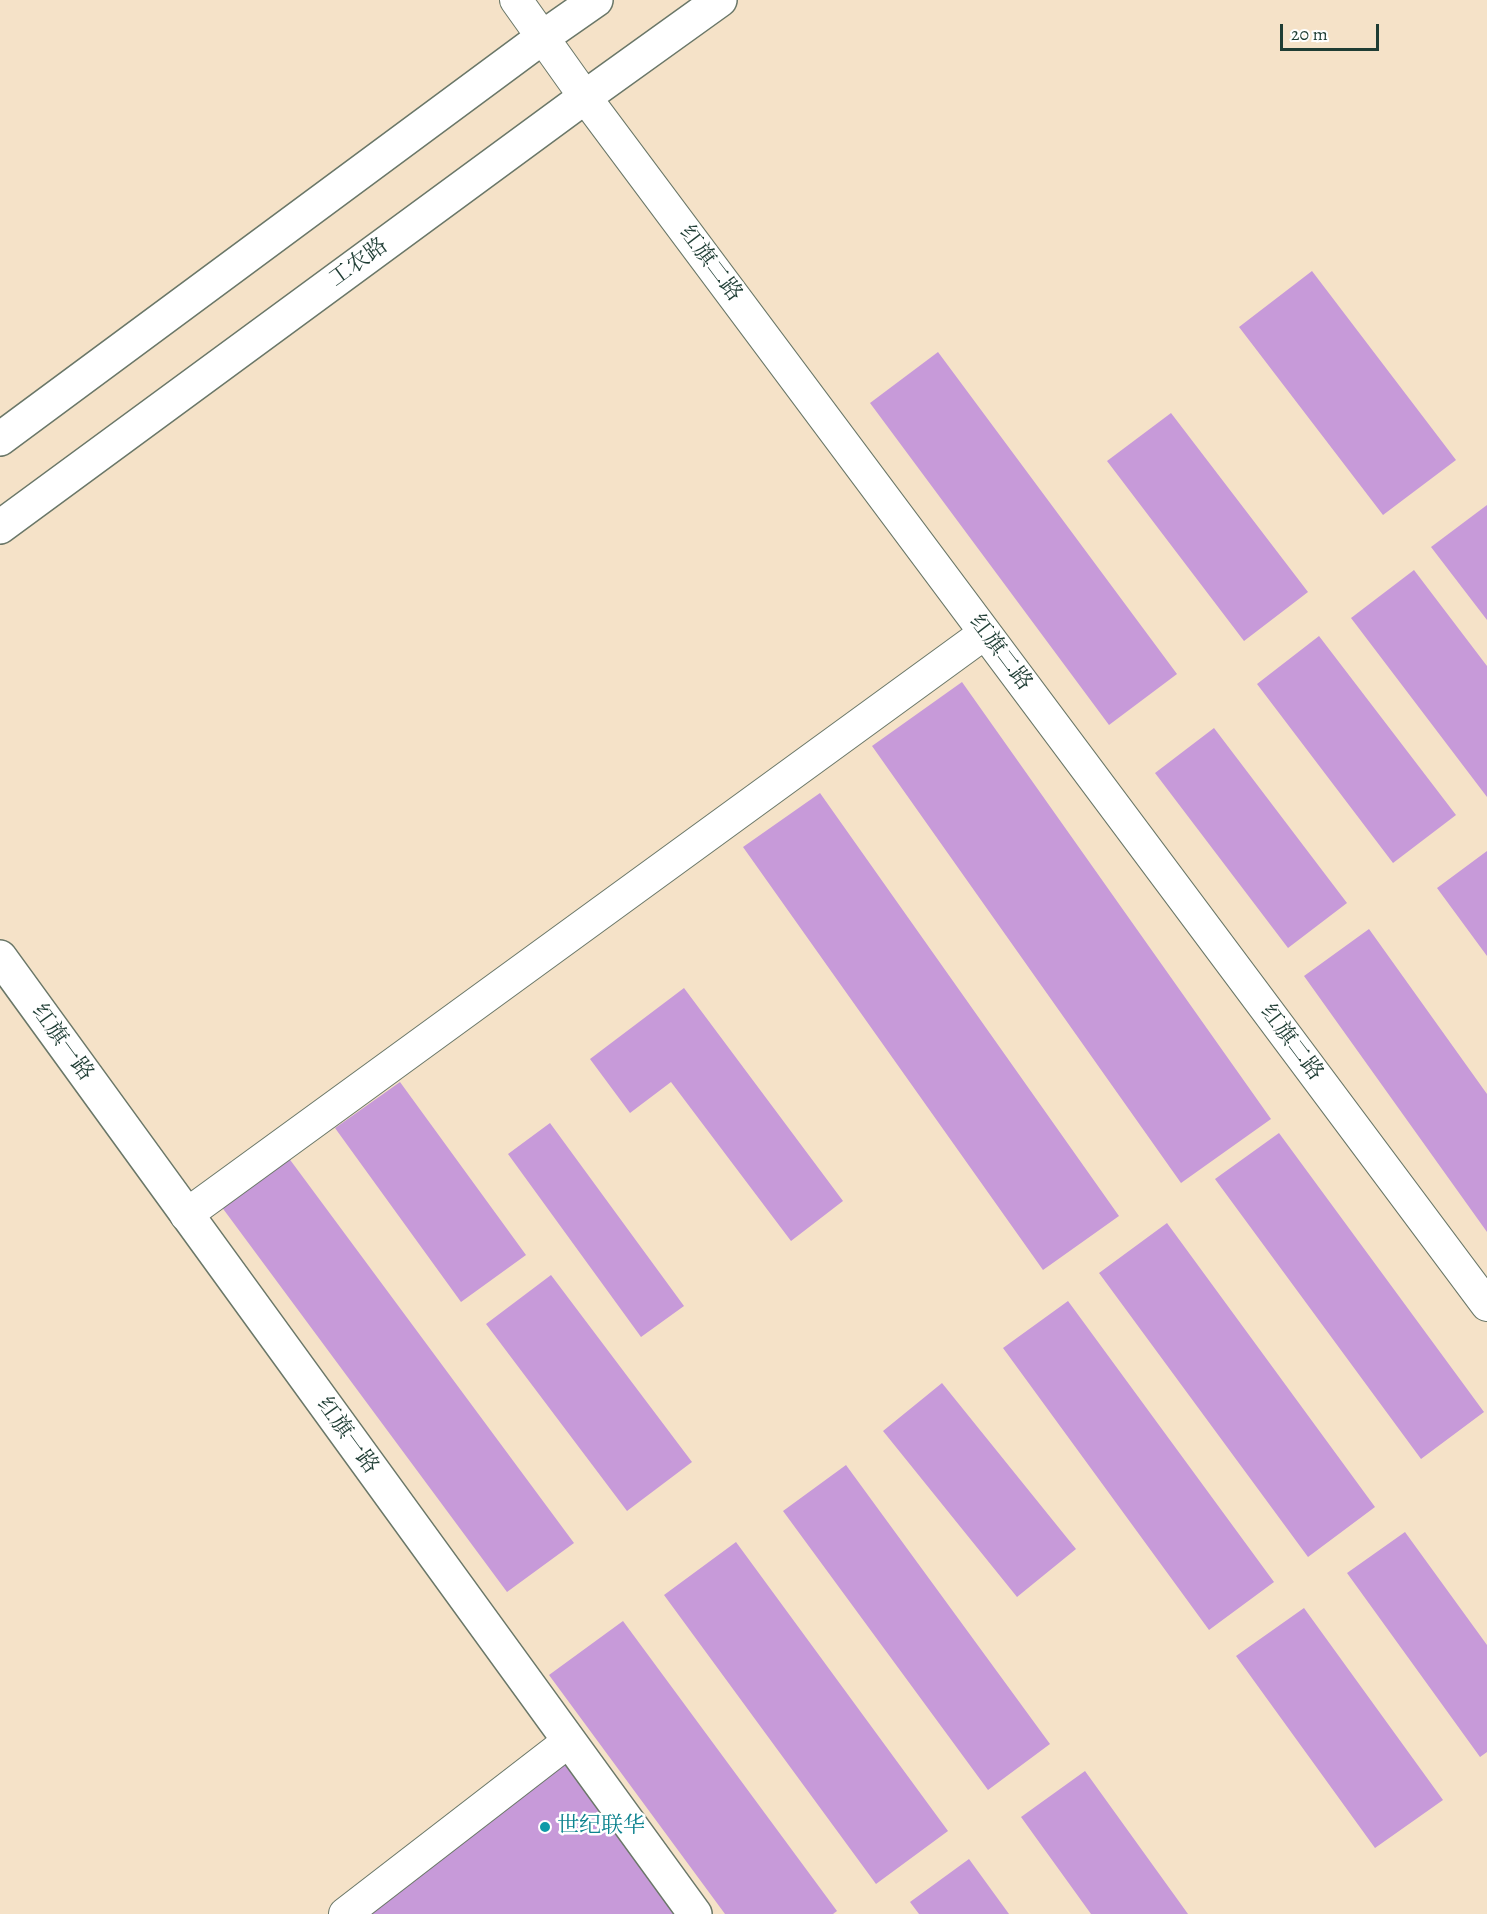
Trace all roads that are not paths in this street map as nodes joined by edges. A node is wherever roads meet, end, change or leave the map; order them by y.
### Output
1 (516, 0) edge
2 (596, 0) edge
3 (720, 0) edge
4 (543, 37) junction
5 (585, 97) junction
6 (0, 439) edge
7 (0, 527) edge
8 (984, 633) junction
9 (0, 957) edge
10 (186, 1215) junction
11 (1487, 1305) edge
12 (569, 1741) junction
13 (345, 1914) edge
14 (695, 1914) edge

1 - 4 street, 红旗二路
2 - 4 main road
3 - 5 main road, 工农路
4 - 5 street, 红旗二路
4 - 6 main road
5 - 7 main road, 工农路
5 - 8 street, 红旗二路
8 - 10 street
8 - 11 street, 红旗二路
9 - 10 main road, 红旗一路
10 - 12 main road, 红旗一路
12 - 13 street
12 - 14 main road, 红旗一路

